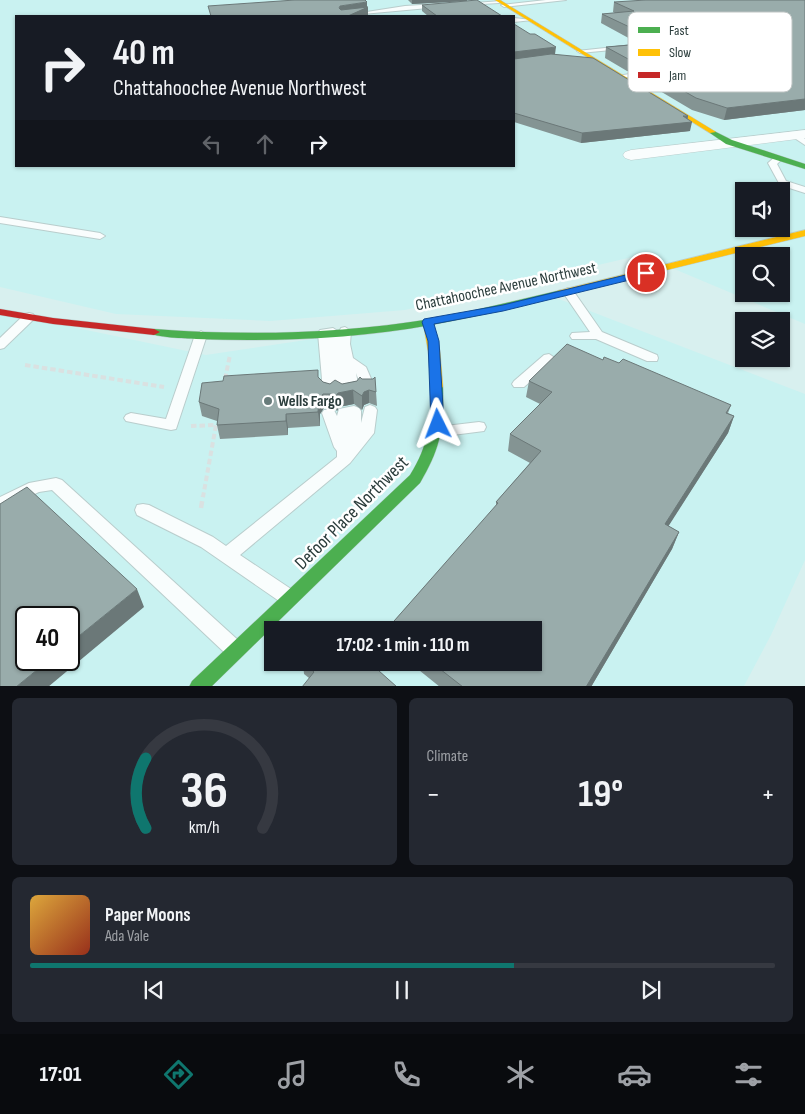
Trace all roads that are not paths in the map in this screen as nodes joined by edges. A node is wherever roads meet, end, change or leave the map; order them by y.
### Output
1 (564, 0) edge
2 (500, 2) edge
3 (444, 5) edge
4 (454, 5) edge
5 (352, 15) edge
6 (515, 20) edge
7 (529, 20) junction
8 (628, 47) edge
9 (582, 56) junction
10 (628, 75) edge
11 (620, 76) junction
12 (628, 81) edge
13 (646, 92) edge
14 (802, 137) edge
15 (729, 142) junction
16 (630, 155) dead end
17 (779, 158) junction
18 (803, 165) edge
19 (805, 190) edge
20 (0, 220) edge
21 (805, 233) edge
22 (100, 236) dead end
23 (568, 291) junction
24 (0, 312) edge
25 (29, 317) junction
26 (428, 322) junction
27 (334, 332) junction
28 (201, 335) junction
29 (598, 335) junction
30 (576, 336) dead end
31 (0, 345) edge
32 (549, 358) dead end
33 (652, 358) dead end
34 (347, 360) junction
35 (519, 384) dead end
36 (368, 388) edge
37 (370, 410) dead end
38 (342, 412) dead end
39 (131, 418) dead end
40 (479, 427) dead end
41 (436, 433) junction
42 (345, 459) junction
43 (0, 504) edge
44 (142, 510) dead end
45 (226, 556) junction
46 (290, 599) junction
47 (236, 651) junction
48 (198, 686) edge

1 - 2 lane
2 - 4 lane
2 - 7 street
3 - 5 lane
6 - 7 lane
7 - 9 street
8 - 9 lane
9 - 11 street
10 - 11 lane
11 - 12 street
13 - 15 street
14 - 15 street
15 - 16 street
15 - 17 street
17 - 18 street
17 - 19 lane
20 - 22 lane
21 - 23 street, Chattahoochee Avenue Northwest
23 - 26 street, Chattahoochee Avenue Northwest
23 - 29 lane
24 - 25 street, Chattahoochee Avenue Northwest
25 - 28 street, Chattahoochee Avenue Northwest
25 - 31 lane
26 - 27 street, Chattahoochee Avenue Northwest
26 - 41 street, Defoor Place Northwest
27 - 28 street, Chattahoochee Avenue Northwest
27 - 34 lane
27 - 34 lane
28 - 39 lane
29 - 30 lane
29 - 33 lane
32 - 35 lane
34 - 36 lane
37 - 42 lane
38 - 42 lane
40 - 41 lane
41 - 46 street, Defoor Place Northwest
42 - 45 lane
43 - 47 lane
44 - 45 lane
45 - 46 lane
46 - 47 street, Defoor Place Northwest
47 - 48 street, Defoor Place Northwest

